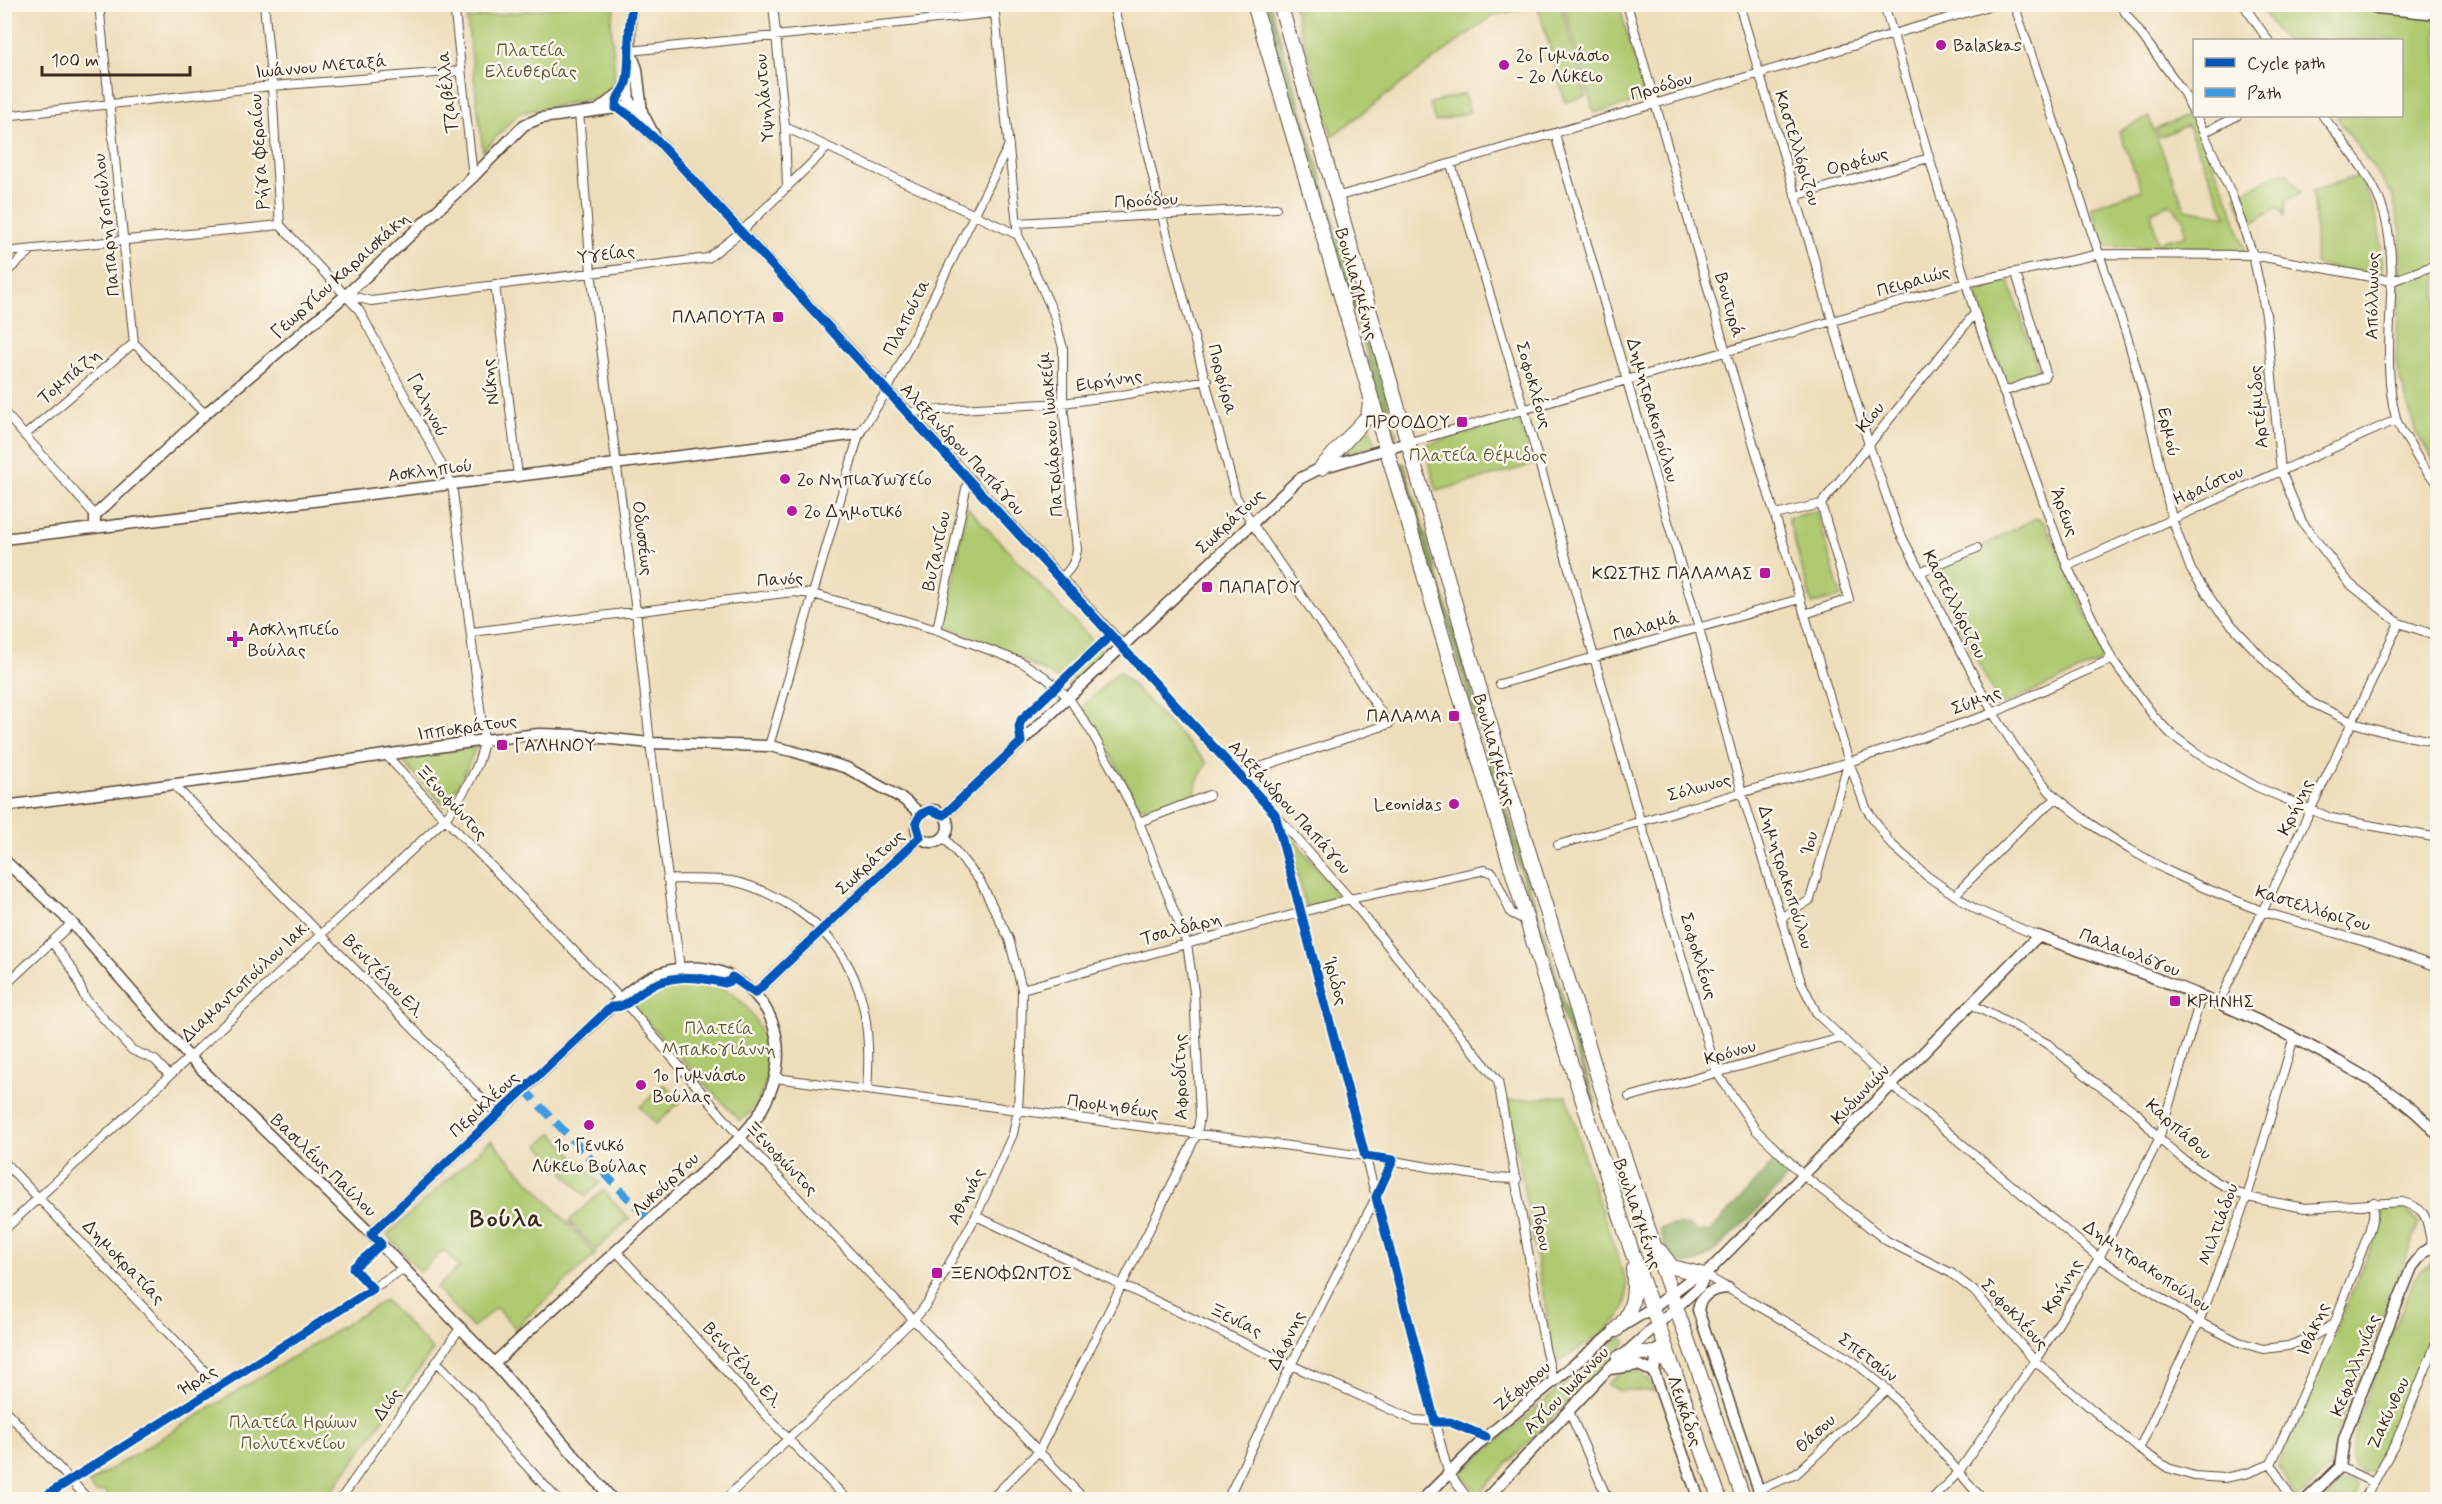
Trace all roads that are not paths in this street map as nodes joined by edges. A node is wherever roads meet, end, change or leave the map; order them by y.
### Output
1 (99, 4) edge
2 (264, 4) edge
3 (491, 4) edge
4 (633, 4) edge
5 (773, 4) edge
6 (1113, 4) edge
7 (1254, 4) edge
8 (1280, 4) edge
9 (1627, 4) edge
10 (1739, 4) edge
11 (1884, 4) edge
12 (1996, 4) edge
13 (2014, 4) edge
14 (2120, 4) edge
15 (2243, 4) edge
16 (2367, 4) edge
17 (454, 7) edge
18 (994, 9) edge
19 (2438, 14) edge
20 (1893, 35) junction
21 (776, 36) junction
22 (2267, 39) edge
23 (630, 51) junction
24 (461, 71) junction
25 (1758, 74) junction
26 (628, 78) junction
27 (272, 86) junction
28 (1656, 105) junction
29 (111, 106) junction
30 (635, 106) junction
31 (598, 110) junction
32 (2193, 110) edge
33 (579, 112) junction
34 (4, 116) edge
35 (2197, 117) edge
36 (2235, 117) edge
37 (2324, 117) edge
38 (785, 128) junction
39 (2205, 132) junction
40 (1555, 134) junction
41 (1009, 145) junction
42 (828, 147) junction
43 (1929, 158) junction
44 (1451, 164) junction
45 (473, 177) junction
46 (787, 188) junction
47 (1795, 196) junction
48 (1336, 197) junction
49 (1276, 207) dead end
50 (976, 216) junction
51 (1162, 216) junction
52 (1018, 223) junction
53 (280, 225) junction
54 (741, 232) junction
55 (1018, 235) junction
56 (124, 240) junction
57 (33, 249) junction
58 (4, 252) edge
59 (2100, 254) junction
60 (2253, 255) junction
61 (2438, 264) edge
62 (591, 272) junction
63 (2016, 273) junction
64 (4, 274) edge
65 (2392, 281) junction
66 (1965, 283) junction
67 (495, 284) junction
68 (346, 295) junction
69 (1975, 313) junction
70 (1832, 321) junction
71 (134, 343) junction
72 (1726, 352) junction
73 (1627, 378) junction
74 (1207, 380) junction
75 (887, 391) junction
76 (2003, 392) junction
77 (1371, 393) junction
78 (1063, 403) junction
79 (1524, 409) junction
80 (4, 412) edge
81 (907, 412) junction
82 (205, 414) junction
83 (2396, 420) junction
84 (859, 434) junction
85 (25, 435) junction
86 (1407, 443) junction
87 (1869, 445) junction
88 (1388, 449) junction
89 (617, 464) junction
90 (1321, 468) junction
91 (2281, 471) junction
92 (518, 476) junction
93 (968, 479) junction
94 (2438, 483) edge
95 (452, 484) junction
96 (1821, 504) junction
97 (95, 515) junction
98 (1775, 515) junction
99 (2172, 519) junction
100 (1252, 523) junction
101 (95, 528) junction
102 (4, 539) edge
103 (1977, 548) dead end
104 (2067, 566) junction
105 (1920, 572) junction
106 (1060, 579) junction
107 (813, 594) junction
108 (1800, 599) junction
109 (636, 611) junction
110 (1805, 614) junction
111 (2399, 623) junction
112 (1699, 628) junction
113 (937, 630) junction
114 (472, 632) junction
115 (2438, 636) edge
116 (1122, 646) junction
117 (1594, 658) junction
118 (2112, 659) junction
119 (1500, 684) dead end
120 (1068, 697) junction
121 (1993, 713) junction
122 (2354, 723) junction
123 (484, 740) junction
124 (2438, 742) edge
125 (650, 743) junction
126 (769, 746) junction
127 (387, 756) junction
128 (1849, 762) junction
129 (1239, 774) junction
130 (172, 783) junction
131 (1742, 793) junction
132 (1209, 795) dead end
133 (2057, 798) junction
134 (4, 806) edge
135 (2312, 811) junction
136 (921, 814) junction
137 (1275, 814) junction
138 (944, 815) junction
139 (445, 819) junction
140 (1640, 820) junction
141 (1138, 822) junction
142 (920, 837) junction
143 (944, 837) junction
144 (2438, 838) edge
145 (1558, 845) dead end
146 (4, 860) edge
147 (667, 879) junction
148 (1955, 895) junction
149 (1350, 899) junction
150 (2264, 912) junction
151 (1301, 913) junction
152 (1781, 918) junction
153 (1527, 921) junction
154 (72, 923) junction
155 (823, 930) junction
156 (320, 934) junction
157 (2038, 936) junction
158 (52, 942) junction
159 (1186, 944) junction
160 (2438, 967) edge
161 (680, 968) junction
162 (4, 986) edge
163 (1022, 989) junction
164 (756, 993) junction
165 (2201, 997) junction
166 (621, 998) junction
167 (2219, 1003) junction
168 (1971, 1004) junction
169 (2294, 1037) junction
170 (1841, 1038) junction
171 (189, 1057) junction
172 (1717, 1073) junction
173 (169, 1075) junction
174 (776, 1078) junction
175 (1498, 1081) joint
176 (1891, 1085) junction
177 (867, 1090) junction
178 (1629, 1097) dead end
179 (1018, 1110) junction
180 (497, 1114) junction
181 (1197, 1134) junction
182 (2438, 1135) edge
183 (740, 1137) junction
184 (2159, 1139) junction
185 (1365, 1156) junction
186 (4, 1162) edge
187 (1803, 1175) junction
188 (1517, 1179) junction
189 (38, 1197) junction
190 (1376, 1197) junction
191 (2247, 1197) junction
192 (2374, 1202) junction
193 (976, 1216) junction
194 (1648, 1228) junction
195 (4, 1230) edge
196 (371, 1234) junction
197 (2435, 1245) edge
198 (1631, 1250) junction
199 (617, 1252) junction
200 (2098, 1258) junction
201 (404, 1269) junction
202 (1705, 1275) junction
203 (1124, 1284) junction
204 (1728, 1288) junction
205 (1673, 1302) junction
206 (1652, 1308) junction
207 (914, 1319) junction
208 (2199, 1322) junction
209 (2334, 1324) junction
210 (460, 1328) junction
211 (1659, 1328) junction
212 (1616, 1330) junction
213 (2438, 1338) edge
214 (1657, 1354) junction
215 (1619, 1358) junction
216 (2035, 1361) junction
217 (437, 1362) junction
218 (494, 1363) junction
219 (1291, 1365) junction
220 (1607, 1370) junction
221 (1654, 1372) junction
222 (1553, 1380) junction
223 (219, 1386) junction
224 (1680, 1386) junction
225 (1887, 1389) junction
226 (4, 1409) edge
227 (1569, 1411) junction
228 (1435, 1422) junction
229 (1486, 1437) junction
230 (789, 1440) junction
231 (2139, 1449) junction
232 (1039, 1451) junction
233 (2271, 1464) junction
234 (2340, 1467) junction
235 (1448, 1472) junction
236 (1958, 1473) junction
237 (72, 1479) junction
238 (2372, 1482) junction
239 (1761, 1495) edge
240 (39, 1500) edge
241 (89, 1500) edge
242 (340, 1500) edge
243 (558, 1500) edge
244 (613, 1500) edge
245 (724, 1500) edge
246 (848, 1500) edge
247 (990, 1500) edge
248 (1085, 1500) edge
249 (1227, 1500) edge
250 (1422, 1500) edge
251 (1469, 1500) edge
252 (1485, 1500) edge
253 (1608, 1500) edge
254 (1699, 1500) edge
255 (1720, 1500) edge
256 (1744, 1500) edge
257 (1930, 1500) edge
258 (1983, 1500) edge
259 (2292, 1500) edge
260 (2306, 1500) edge
261 (2364, 1500) edge

1 - 29 street, Παπαρηγοπούλου
2 - 27 street, Ρήγα Φεραίου
3 - 17 street
4 - 23 street
5 - 21 street, Υψηλάντου
6 - 51 street, Πορφύρα
7 - 77 main road, Βουλιαγμένης
8 - 48 main road, Βουλιαγμένης
9 - 28 street, Βουτυρά
10 - 25 street, Καστελλόριζου
11 - 20 street, Άρεως
12 - 20 street, Προόδου
13 - 59 street, Ερμού
14 - 32 street, Αρτέμιδος
15 - 22 street
16 - 19 street
17 - 24 street, Τζαβέλλα
18 - 21 street
18 - 41 street, Πατριάρχου Ιωακείμ
20 - 25 street, Προόδου
20 - 43 street, Άρεως
21 - 23 street
21 - 38 street, Υψηλάντου
23 - 26 street
23 - 30 street
24 - 27 street, Ιωάννου Μεταξά
24 - 45 street, Τζαβέλλα
25 - 28 street, Προόδου
25 - 47 street, Καστελλόριζου
26 - 30 street
26 - 31 street
27 - 29 street, Ιωάννου Μεταξά
27 - 53 street, Ρήγα Φεραίου
28 - 40 street, Προόδου
28 - 72 street, Βουτυρά
29 - 34 street, Ιωάννου Μεταξά
29 - 56 street, Παπαρηγοπούλου
30 - 31 street, Γεωργίου Καραισκάκη
30 - 54 street, Αλεξάνδρου Παπάγου
31 - 33 street, Γεωργίου Καραισκάκη
33 - 45 street, Γεωργίου Καραισκάκη
33 - 62 street, Οδυσσέως
35 - 39 street, Αρτέμιδος
36 - 39 street
37 - 65 street, Απόλλωνος
38 - 42 street
38 - 46 street, Υψηλάντου
39 - 60 street, Αρτέμιδος
40 - 44 street, Προόδου
40 - 73 street, Δημητρακοπούλου
41 - 50 street, Πλαπούτα
41 - 52 street, Πατριάρχου Ιωακείμ
42 - 46 street, Υγείας
42 - 50 street
43 - 47 street, Ορφέως
43 - 66 street, Άρεως
44 - 48 street, Προόδου
44 - 79 street, Σοφοκλέους
45 - 68 street, Γεωργίου Καραισκάκη
46 - 54 street, Υγείας
47 - 70 street, Καστελλόριζου
48 - 86 main road, Βουλιαγμένης
49 - 51 street, Προόδου
50 - 55 street
50 - 75 street, Πλαπούτα
51 - 52 street, Προόδου
51 - 74 street, Πορφύρα
52 - 55 street, Πατριάρχου Ιωακείμ
53 - 56 street
53 - 68 street, Γαληνού
54 - 62 street, Υγείας
54 - 75 street, Αλεξάνδρου Παπάγου
55 - 78 street, Πατριάρχου Ιωακείμ
56 - 57 street
56 - 71 street, Παπαρηγοπούλου
57 - 58 street
57 - 64 street
59 - 60 street, Πειραιώς
59 - 63 street, Πειραιώς
59 - 99 street, Ερμού
60 - 65 street, Πειραιώς
60 - 91 street, Αρτέμιδος
61 - 65 street
62 - 67 street, Υγείας
62 - 89 street, Οδυσσέως
63 - 66 street, Πειραιώς
63 - 76 street
65 - 83 street, Απόλλωνος
66 - 69 street, Άρεως
66 - 70 street, Πειραιώς
67 - 68 street, Υγείας
67 - 92 street, Νίκης
68 - 82 street, Γεωργίου Καραισκάκη
68 - 95 street, Γαληνού
69 - 76 street, Άρεως
69 - 87 street, Κίου
70 - 72 street, Πειραιώς
70 - 87 street, Καστελλόριζου
71 - 82 street
71 - 85 street, Τομπάζη
72 - 73 street, Πειραιώς
72 - 98 street, Βουτυρά
73 - 79 street, Πειραιώς
73 - 112 street, Δημητρακοπούλου
74 - 78 street, Ειρήνης
74 - 100 street, Πορφύρα
75 - 81 street, Αλεξάνδρου Παπάγου
75 - 84 street, Πλαπούτα
76 - 104 street, Άρεως
77 - 88 main road, Βουλιαγμένης
77 - 90 main road
78 - 81 street, Ειρήνης
78 - 106 street, Πατριάρχου Ιωακείμ
79 - 86 street, Πειραιώς
79 - 117 street, Σοφοκλέους
80 - 85 street
81 - 93 street, Αλεξάνδρου Παπάγου
82 - 97 street, Γεωργίου Καραισκάκη
83 - 91 street, Ηφαίστου
83 - 94 street, Απόλλωνος
84 - 89 street, Ασκληπιού
84 - 107 street, Πλαπούτα
85 - 97 street
86 - 88 street, Σωκράτους
86 - 194 main road, Βουλιαγμένης
87 - 96 street, Κίου
87 - 105 street, Καστελλόριζου
88 - 90 street, Σωκράτους
88 - 153 main road, Βουλιαγμένης
89 - 92 street, Ασκληπιού
89 - 109 street, Οδυσσέως
90 - 100 street, Σωκράτους
91 - 99 street, Ηφαίστου
91 - 111 street, Αρτέμιδος
92 - 95 street, Ασκληπιού
93 - 106 street, Αλεξάνδρου Παπάγου
93 - 113 street, Βυζαντίου
95 - 101 street, Ασκληπιού
95 - 114 street, Γαληνού
96 - 98 street
96 - 110 street
97 - 101 street
98 - 108 street, Βουτυρά
99 - 104 street, Ηφαίστου
99 - 122 street, Ερμού
100 - 116 street, Σωκράτους
100 - 129 street, Πορφύρα
101 - 102 street, Ασκληπιού
103 - 105 street
104 - 118 street, Άρεως
105 - 121 street, Καστελλόριζου
106 - 116 street, Αλεξάνδρου Παπάγου
107 - 109 street, Πανός
107 - 113 street, Πανός
107 - 126 street, Πλαπούτα
108 - 110 street, Βουτυρά
108 - 112 street, Παλαμά
109 - 114 street, Πανός
109 - 125 street, Οδυσσέως
110 - 128 street, Βουτυρά
111 - 115 street, Αρτέμιδος
111 - 122 street, Κρήνης
112 - 117 street, Παλαμά
112 - 131 street, Δημητρακοπούλου
113 - 120 street, Πανός
114 - 123 street, Γαληνού
116 - 120 street, Σωκράτους
116 - 129 street, Αλεξάνδρου Παπάγου
117 - 119 street, Παλαμά
117 - 140 street, Σοφοκλέους
118 - 121 street, Σύμης
118 - 135 street, Άρεως
120 - 138 street, Σωκράτους
120 - 141 street, Αφροδίτης
121 - 128 street, Σύμης
121 - 133 street, Καστελλόριζου
122 - 124 street, Ερμού
122 - 135 street, Κρήνης
123 - 125 street, Ιπποκράτους
123 - 127 street, Ιπποκράτους
123 - 139 street, Διαμαντοπούλου Ιακ.
125 - 126 street, Ιπποκράτους
125 - 147 street, Οδυσσέως
126 - 136 street, Ιπποκράτους
127 - 130 street, Ιπποκράτους
127 - 139 street, Ξενοφώντος
128 - 131 street, Σόλωνος
128 - 148 street, Παλαιολόγου
128 - 152 street, Ίου
129 - 137 street, Αλεξάνδρου Παπάγου
130 - 134 street, Ιπποκράτους
130 - 156 street, Βενιζέλου Ελ.
131 - 140 street, Σόλωνος
131 - 152 street, Δημητρακοπούλου
132 - 141 street
133 - 148 street
133 - 150 street, Καστελλόριζου
135 - 144 street, Άρεως
135 - 150 street, Κρήνης
136 - 138 street, Σωκράτους
136 - 142 street, Σωκράτους
137 - 149 street, Αλεξάνδρου Παπάγου
137 - 151 street, Ίριδος
138 - 143 street
139 - 156 street, Διαμαντοπούλου Ιακ.
139 - 166 street, Ξενοφώντος
140 - 145 street, Σόλωνος
140 - 172 street, Σοφοκλέους
141 - 159 street, Αφροδίτης
142 - 143 street, Σωκράτους
142 - 155 street, Σωκράτους
143 - 163 street, Αθηνάς
146 - 154 street, Βασιλέως Παύλου
147 - 155 street
147 - 161 street, Οδυσσέως
148 - 157 street, Παλαιολόγου
149 - 151 street, Τσαλδάρη
149 - 153 street
149 - 175 street, Αλεξάνδρου Παπάγου
150 - 160 street, Καστελλόριζου
150 - 167 street, Κρήνης
151 - 159 street, Τσαλδάρη
151 - 185 street, Ίριδος
152 - 170 street, Δημητρακοπούλου
153 - 198 main road, Βουλιαγμένης
154 - 158 street
154 - 171 street, Βασιλέως Παύλου
155 - 164 street, Σωκράτους
155 - 177 street
156 - 171 street, Διαμαντοπούλου Ιακ.
156 - 180 street, Βενιζέλου Ελ.
157 - 165 street, Παλαιολόγου
157 - 168 street, Κυδωνιών
158 - 162 street
158 - 173 street
159 - 163 street, Τσαλδάρη
159 - 181 street, Αφροδίτης
161 - 164 street, Περικλέους
161 - 166 street, Περικλέους
163 - 179 street, Αθηνάς
164 - 174 street, Λυκούργου
165 - 167 street, Παλαιολόγου
165 - 184 street, Κρήνης
166 - 180 street, Περικλέους
166 - 183 street, Ξενοφώντος
167 - 169 street, Παλαιολόγου
168 - 176 street, Κυδωνιών
168 - 184 street, Καρπάθου
169 - 182 street, Παλαιολόγου
169 - 191 street, Μιλτιάδου
170 - 172 street, Κρόνου
170 - 176 street, Δημητρακοπούλου
171 - 173 street, Διαμαντοπούλου Ιακ.
171 - 196 street, Βασιλέως Παύλου
172 - 178 street, Κρόνου
172 - 187 street, Σοφοκλέους
173 - 189 street, Διαμαντοπούλου Ιακ.
174 - 177 street, Προμηθέως
174 - 183 street, Λυκούργου
175 - 188 street, Πόρου
176 - 187 street, Κυδωνιών
176 - 200 street, Δημητρακοπούλου
177 - 179 street, Προμηθέως
179 - 181 street, Προμηθέως
179 - 193 street, Αθηνάς
180 - 196 street, Περικλέους
181 - 185 street, Προμηθέως
181 - 203 street, Αφροδίτης
183 - 199 street, Λυκούργου
183 - 207 street, Ξενοφώντος
184 - 191 street, Καρπάθου
184 - 200 street, Κρήνης
185 - 188 street, Προμηθέως
185 - 190 street, Ίριδος
186 - 189 street, Δημοκρατίας
187 - 202 street, Κυδωνιών
187 - 216 street, Σοφοκλέους
188 - 222 street, Πόρου
189 - 195 street, Διαμαντοπούλου Ιακ.
189 - 223 street, Δημοκρατίας
190 - 219 street, Δάφνης
190 - 228 street, Ίριδος
191 - 192 street, Καρπάθου
191 - 208 street, Μιλτιάδου
192 - 197 street, Καρπάθου
192 - 209 street, Ιθάκης
193 - 203 street, Ξενίας
193 - 207 street, Αθηνάς
194 - 202 main road
194 - 205 main road, Βουλιαγμένης
196 - 201 street, Βασιλέως Παύλου
197 - 234 street, Κεφαλληνίας
198 - 206 main road, Βουλιαγμένης
198 - 212 main road
199 - 218 street, Λυκούργου
199 - 230 street, Βενιζέλου Ελ.
200 - 208 street, Δημητρακοπούλου
200 - 216 street, Κρήνης
201 - 210 street, Βασιλέως Παύλου
201 - 223 street, Ήρας
202 - 204 street, Σπετσών
202 - 205 street, Κυδωνιών
203 - 219 street, Ξενίας
203 - 232 street, Αφροδίτης
204 - 225 street, Σπετσών
204 - 239 street
205 - 206 street, Κυδωνιών
205 - 211 street, Αγίου Ιωάννου
205 - 256 main road, Βουλιαγμένης
206 - 211 main road, Βουλιαγμένης
206 - 212 street, Ζέφυρου
207 - 230 street, Αθηνάς
207 - 232 street, Ξενοφώντος
208 - 209 street, Δημητρακοπούλου
208 - 231 street, Μιλτιάδου
209 - 233 street, Ιθάκης
210 - 217 street, Διός
210 - 218 street, Βασιλέως Παύλου
211 - 214 street, Λευκάδος
211 - 215 street, Αγίου Ιωάννου
211 - 224 main road, Βουλιαγμένης
212 - 222 street, Ζέφυρου
213 - 238 street, Ζακύνθου
214 - 215 main road
214 - 221 street, Λευκάδος
214 - 224 main road
215 - 220 street, Αγίου Ιωάννου
216 - 231 street, Σοφοκλέους
216 - 236 street, Κρήνης
217 - 242 street, Διός
217 - 243 street
218 - 244 street, Βασιλέως Παύλου
219 - 228 street, Ξενίας
219 - 249 street, Δάφνης
220 - 221 street
220 - 227 street, Αγίου Ιωάννου
221 - 254 street, Λευκάδος
222 - 229 street, Ζέφυρου
223 - 237 street, Ήρας
224 - 255 main road, Βουλιαγμένης
225 - 236 street, Σπετσών
225 - 239 street, Θάσου
226 - 237 street
227 - 252 street, Αγίου Ιωάννου
227 - 253 street
228 - 229 street, Ξενίας
228 - 235 street, Ίριδος
229 - 235 street, Ζέφυρου
230 - 245 street, Αθηνάς
230 - 246 street, Βενιζέλου Ελ.
231 - 233 street, Σοφοκλέους
232 - 247 street, Αφροδίτης
232 - 248 street, Ξενοφώντος
233 - 259 street
234 - 238 street
234 - 260 street
235 - 250 street, Ζέφυρου
235 - 251 street, Ίριδος
236 - 257 street, Κρήνης
236 - 258 street, Σπετσών
237 - 240 street, Ήρας
237 - 241 street
238 - 261 street, Ζακύνθου

